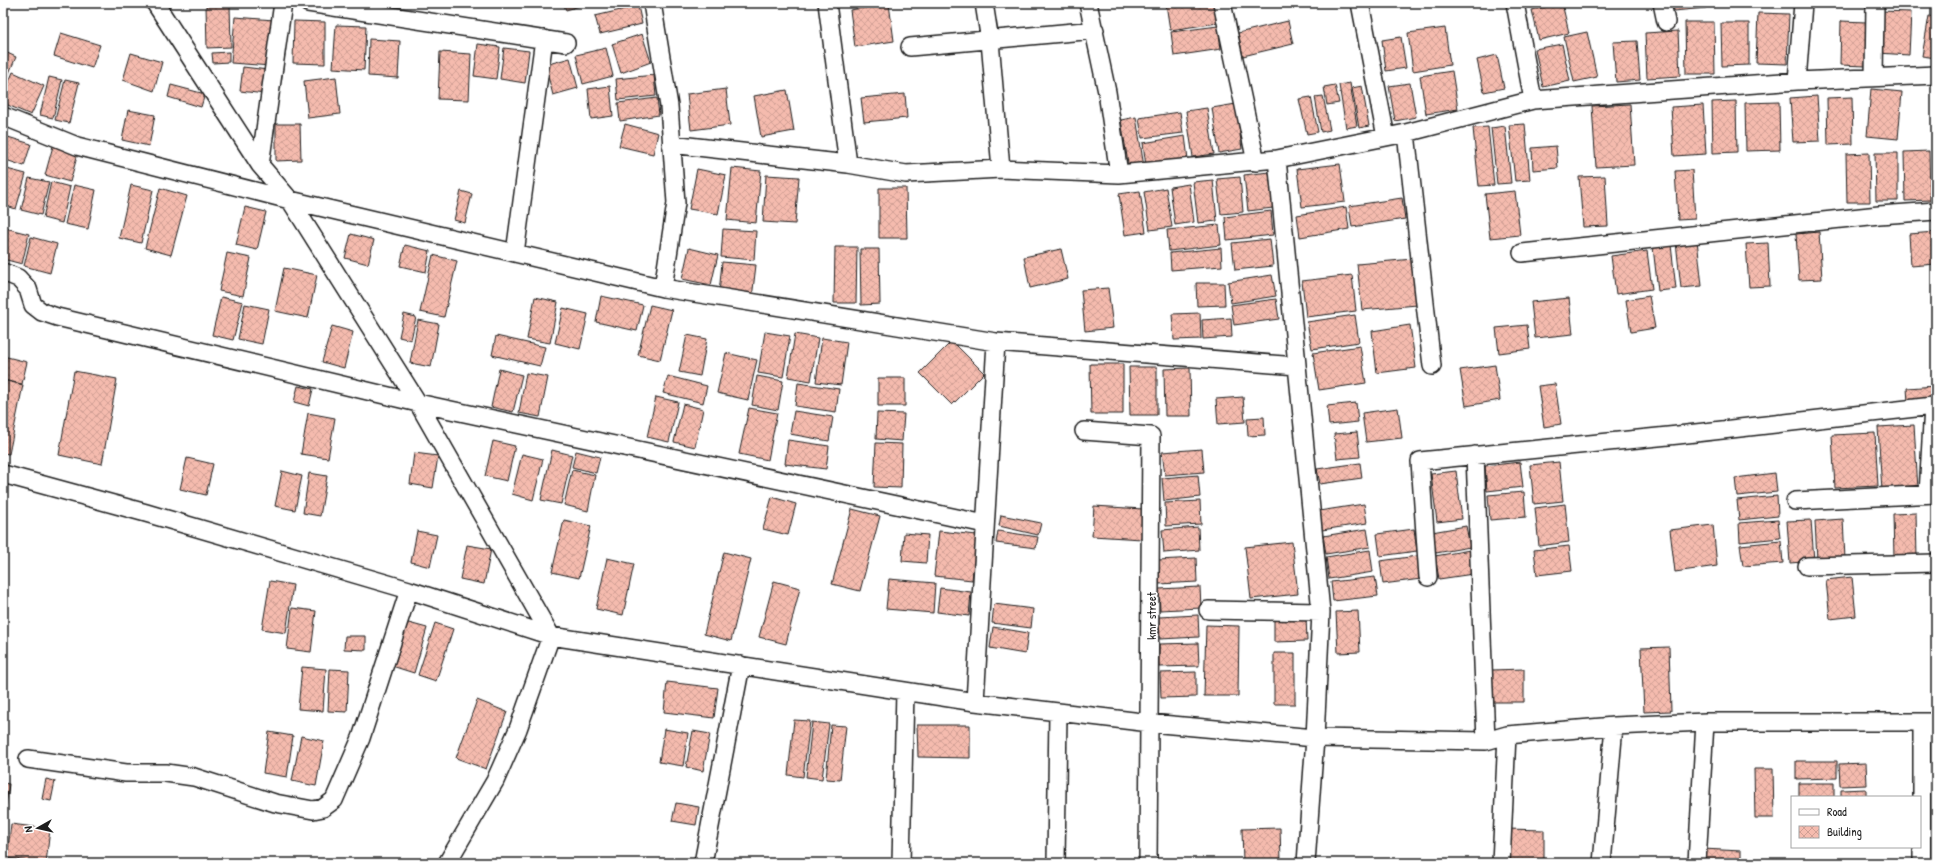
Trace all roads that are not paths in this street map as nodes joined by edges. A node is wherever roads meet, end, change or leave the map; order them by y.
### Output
1 (156, 3) edge
2 (283, 3) edge
3 (308, 3) edge
4 (652, 3) edge
5 (827, 3) edge
6 (984, 3) edge
7 (1088, 3) edge
8 (1222, 3) edge
9 (1360, 3) edge
10 (1515, 3) edge
11 (1662, 3) edge
12 (1803, 3) edge
13 (1875, 3) edge
14 (1666, 22) dead end
15 (1095, 30) junction
16 (544, 39) junction
17 (990, 40) junction
18 (566, 43) dead end
19 (910, 46) dead end
20 (1936, 75) edge
21 (1874, 78) junction
22 (1797, 81) junction
23 (1533, 100) junction
24 (3, 116) edge
25 (1406, 134) junction
26 (1386, 137) junction
27 (671, 144) junction
28 (1277, 159) junction
29 (1256, 162) junction
30 (260, 164) junction
31 (848, 164) junction
32 (1001, 169) junction
33 (1119, 174) junction
34 (290, 200) junction
35 (1936, 211) edge
36 (515, 253) junction
37 (1522, 253) dead end
38 (3, 272) edge
39 (663, 288) junction
40 (996, 342) junction
41 (1297, 366) junction
42 (1432, 366) dead end
43 (418, 403) junction
44 (1934, 406) edge
45 (1084, 432) dead end
46 (1475, 456) junction
47 (3, 474) edge
48 (1932, 494) edge
49 (1795, 501) dead end
50 (985, 524) junction
51 (1936, 563) edge
52 (1807, 566) dead end
53 (1428, 577) dead end
54 (409, 590) junction
55 (1208, 610) dead end
56 (1321, 612) junction
57 (551, 636) junction
58 (741, 665) junction
59 (905, 691) junction
60 (976, 702) junction
61 (1058, 712) junction
62 (1704, 722) junction
63 (1929, 722) edge
64 (1150, 723) junction
65 (1614, 726) junction
66 (1508, 735) junction
67 (1315, 738) junction
68 (1486, 741) junction
69 (28, 759) dead end
70 (447, 863) edge
71 (703, 863) edge
72 (901, 863) edge
73 (1056, 863) edge
74 (1148, 863) edge
75 (1306, 863) edge
76 (1501, 863) edge
77 (1602, 863) edge
78 (1697, 863) edge
79 (1922, 863) edge

1 - 30 street
2 - 30 street
3 - 16 street
4 - 27 street
5 - 31 street
6 - 17 street
7 - 15 street
8 - 29 street
9 - 26 street
10 - 23 street
11 - 14 street
12 - 22 street
13 - 21 street
15 - 17 street
15 - 33 street
16 - 18 street
16 - 36 street
17 - 19 street
17 - 32 street
20 - 21 street
21 - 22 street
22 - 23 street
23 - 25 street
24 - 34 street
25 - 26 street
25 - 42 street
26 - 28 street
27 - 31 street
27 - 39 street
28 - 29 street
28 - 41 street
29 - 33 street
30 - 34 street
31 - 32 street
32 - 33 street
34 - 36 street
34 - 43 street
35 - 37 street
36 - 39 street
38 - 43 street
39 - 40 street
40 - 41 street
40 - 50 street
41 - 56 street
43 - 50 street
43 - 57 street
44 - 46 street
44 - 48 street
45 - 64 street, kmr street
46 - 53 street
46 - 68 street
47 - 54 street
48 - 49 street
50 - 60 street
51 - 52 street
54 - 57 street
54 - 69 street
55 - 56 street
56 - 67 street
57 - 58 street
57 - 70 street
58 - 59 street
58 - 71 street
59 - 60 street
59 - 72 street
60 - 61 street
61 - 64 street
61 - 73 street
62 - 63 street
62 - 65 street
62 - 78 street
63 - 79 street
64 - 67 street
64 - 74 street, kmr street
65 - 66 street
65 - 77 street
66 - 68 street
66 - 76 street
67 - 68 street
67 - 75 street

